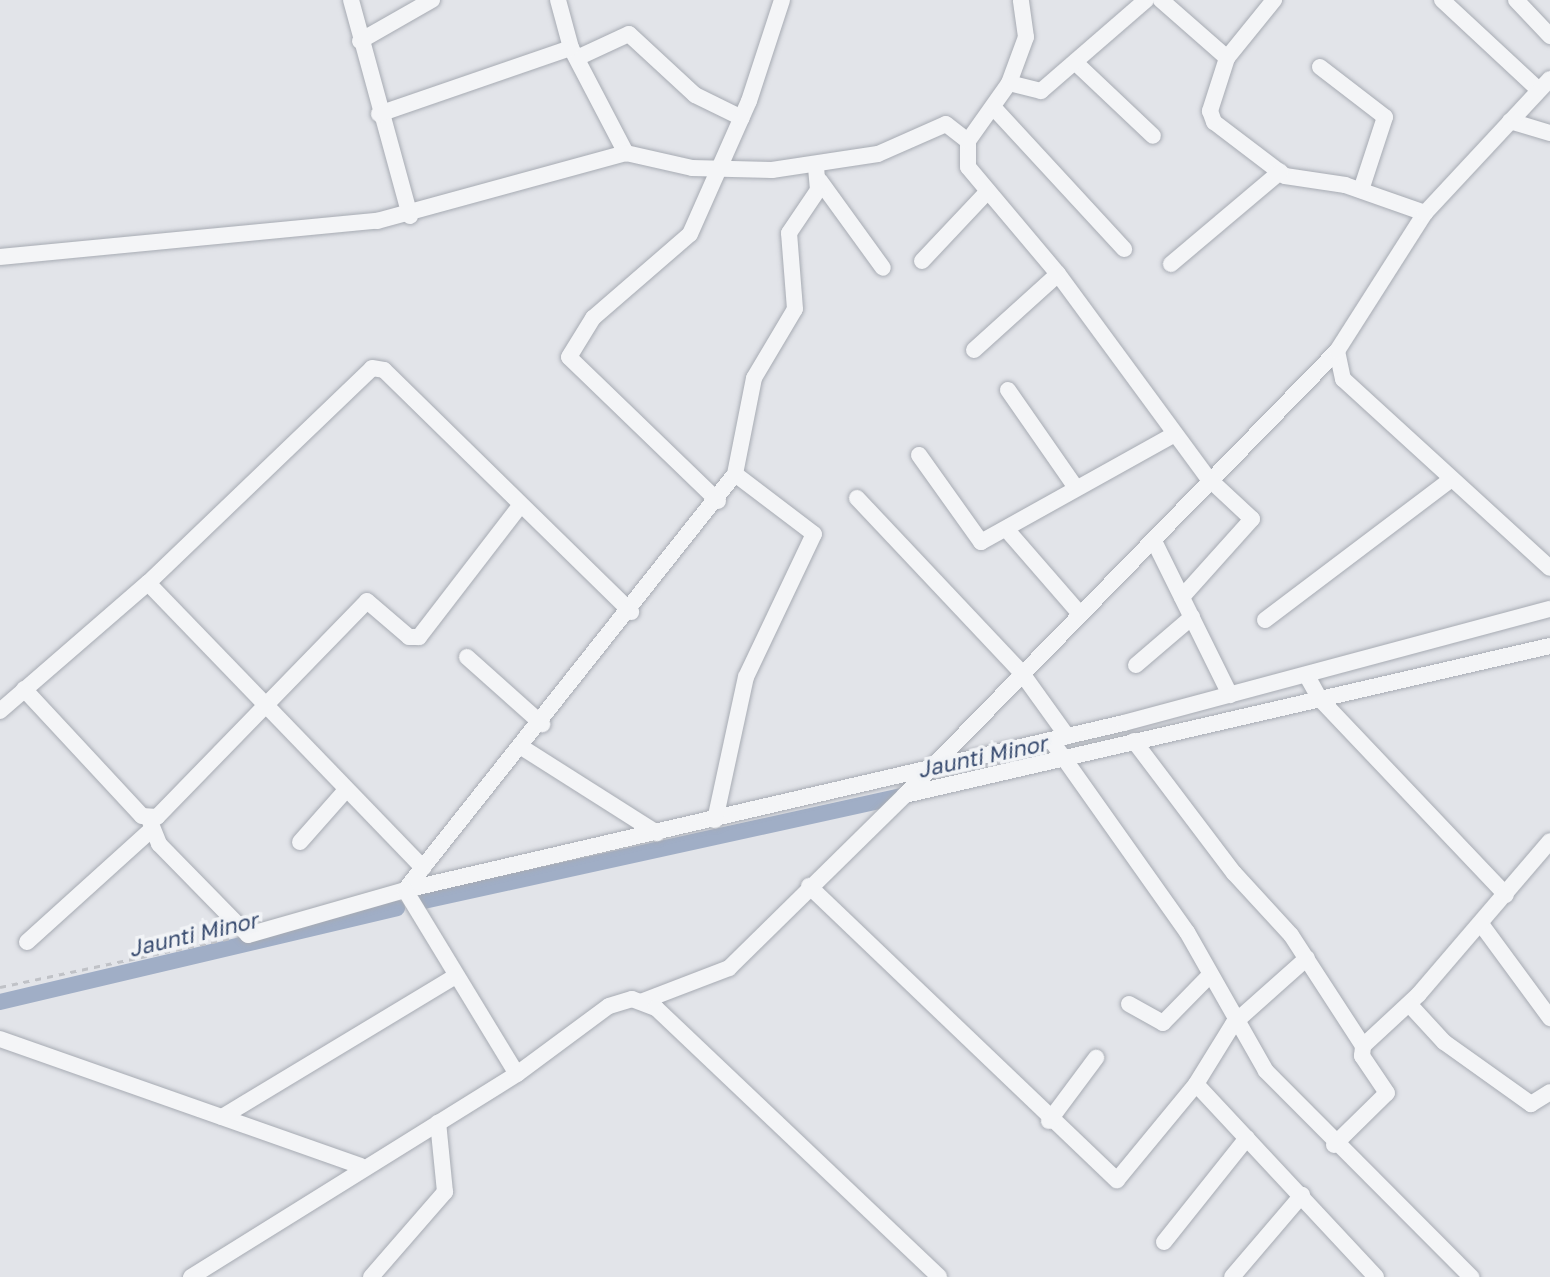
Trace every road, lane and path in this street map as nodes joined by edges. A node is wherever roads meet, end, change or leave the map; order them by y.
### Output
1 (351, 0) edge
2 (432, 0) edge
3 (558, 0) edge
4 (782, 0) edge
5 (1021, 0) edge
6 (1146, 0) edge
7 (1161, 0) edge
8 (1274, 0) edge
9 (1442, 0) edge
10 (1516, 0) edge
11 (1550, 36) edge
12 (360, 41) junction
13 (574, 53) junction
14 (1227, 58) junction
15 (1078, 65) junction
16 (1320, 67) dead end
17 (1009, 83) junction
18 (1544, 84) edge
19 (994, 108) junction
20 (379, 114) junction
21 (742, 118) junction
22 (1510, 121) junction
23 (1550, 133) edge
24 (1153, 136) dead end
25 (968, 141) junction
26 (626, 153) junction
27 (721, 169) junction
28 (1280, 172) junction
29 (818, 174) junction
30 (1361, 190) junction
31 (988, 191) junction
32 (1425, 213) junction
33 (410, 216) junction
34 (1124, 249) dead end
35 (0, 257) edge
36 (922, 261) dead end
37 (1171, 264) dead end
38 (883, 268) dead end
39 (1058, 274) junction
40 (974, 350) dead end
41 (1337, 351) junction
42 (1008, 390) dead end
43 (1175, 434) junction
44 (919, 455) dead end
45 (735, 474) junction
46 (1208, 478) junction
47 (1450, 480) junction
48 (1074, 485) junction
49 (857, 498) dead end
50 (718, 501) junction
51 (520, 506) junction
52 (1007, 530) junction
53 (1154, 541) junction
54 (1550, 568) edge
55 (148, 583) junction
56 (1182, 597) junction
57 (1550, 609) edge
58 (631, 612) junction
59 (1080, 614) junction
60 (1192, 617) junction
61 (1265, 620) dead end
62 (1550, 646) edge
63 (467, 657) dead end
64 (1136, 665) dead end
65 (1021, 672) junction
66 (1313, 687) junction
67 (24, 689) junction
68 (1230, 695) junction
69 (266, 705) junction
70 (0, 711) edge
71 (542, 724) junction
72 (1131, 734) junction
73 (523, 748) junction
74 (1059, 748) junction
75 (915, 782) junction
76 (346, 790) junction
77 (715, 820) junction
78 (150, 824) junction
79 (657, 833) junction
80 (1550, 841) edge
81 (300, 842) dead end
82 (423, 868) junction
83 (809, 886) junction
84 (405, 890) junction
85 (1506, 895) junction
86 (1481, 924) junction
87 (248, 935) junction
88 (27, 942) dead end
89 (1307, 958) junction
90 (1210, 975) junction
91 (456, 976) junction
92 (0, 987) edge
93 (643, 1001) junction
94 (1129, 1004) dead end
95 (1409, 1004) junction
96 (1550, 1018) edge
97 (1233, 1024) junction
98 (0, 1039) edge
99 (1363, 1046) junction
100 (1096, 1058) dead end
101 (517, 1074) junction
102 (1196, 1084) junction
103 (1550, 1092) edge
104 (222, 1117) junction
105 (1049, 1121) junction
106 (438, 1122) junction
107 (1247, 1138) junction
108 (1334, 1145) junction
109 (360, 1166) junction
110 (1302, 1195) junction
111 (1164, 1242) dead end
112 (191, 1277) edge
113 (371, 1277) edge
114 (939, 1277) edge
115 (1232, 1277) edge
116 (1376, 1277) edge
117 (1471, 1277) edge

1 - 12 street
2 - 12 street
3 - 13 street
4 - 21 street
5 - 17 street
6 - 15 street
7 - 14 street
8 - 14 street
9 - 18 street
10 - 11 street
12 - 20 street
13 - 20 street
13 - 21 street
13 - 26 street
14 - 28 street
15 - 17 street
15 - 24 street
16 - 30 street
17 - 19 street
18 - 22 street
19 - 25 street
19 - 34 street
20 - 33 street
21 - 27 street
22 - 23 street
22 - 32 street
25 - 29 street
25 - 31 street
26 - 27 street
26 - 33 street
27 - 29 street
27 - 50 street
28 - 30 street
28 - 37 street
29 - 38 street
29 - 45 street
30 - 32 street
31 - 36 street
31 - 39 street
32 - 41 street
33 - 35 street
39 - 40 street
39 - 43 street
41 - 46 street
41 - 47 street
42 - 48 street
43 - 46 street
43 - 48 street
44 - 52 street
45 - 50 street
45 - 77 street
46 - 53 street
46 - 56 street
47 - 54 street
47 - 61 street
48 - 52 street
49 - 65 street
50 - 58 street
51 - 55 street
51 - 58 street
51 - 69 street
52 - 59 street
53 - 56 street
53 - 59 street
55 - 67 street
55 - 69 street
56 - 60 street
57 - 66 street
58 - 71 street
59 - 65 street
60 - 64 street
60 - 68 street
62 - 66 street
63 - 71 street
65 - 74 street
65 - 75 street
66 - 68 street
66 - 72 street
66 - 85 street
67 - 70 street
67 - 78 street
68 - 72 street
69 - 76 street
69 - 78 street
71 - 73 street
72 - 74 street
72 - 74 street
72 - 89 street
73 - 79 street
73 - 82 street
74 - 75 street
74 - 75 street
74 - 90 street
75 - 77 street
75 - 83 street
76 - 81 street
76 - 82 street
77 - 79 street
78 - 87 street
78 - 88 street
79 - 84 street
80 - 85 street
82 - 84 street
83 - 93 street
83 - 105 street
84 - 87 street
84 - 91 street
85 - 86 street
86 - 95 street
86 - 96 street
87 - 92 path
89 - 97 street
89 - 99 street
90 - 94 street
90 - 97 street
91 - 101 street
91 - 104 street
93 - 101 street
93 - 114 street
95 - 99 street
95 - 103 street
97 - 102 street
97 - 108 street
98 - 104 street
99 - 108 street
100 - 105 street
101 - 106 street
102 - 105 street
102 - 107 street
104 - 109 street
106 - 109 street
106 - 113 street
107 - 110 street
107 - 111 street
108 - 117 street
109 - 112 street
110 - 115 street
110 - 116 street

